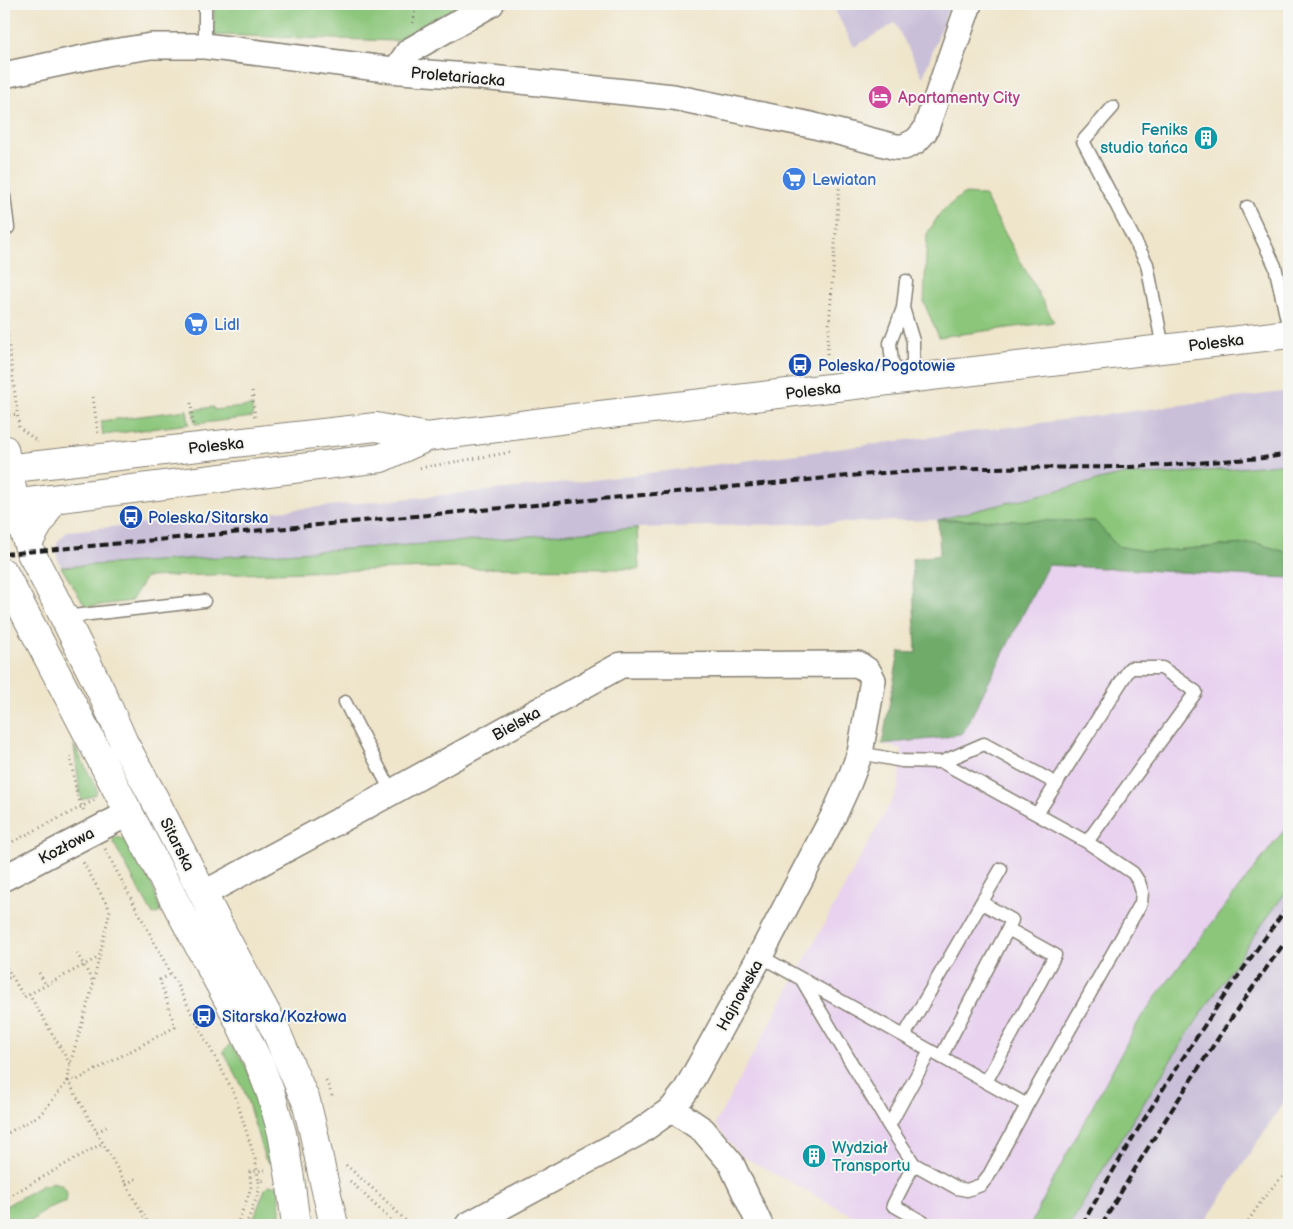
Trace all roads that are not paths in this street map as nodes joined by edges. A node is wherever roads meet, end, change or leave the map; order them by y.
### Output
1 (205, 4) edge
2 (492, 4) edge
3 (969, 4) edge
4 (205, 46) junction
5 (396, 70) junction
6 (4, 74) edge
7 (1113, 107) dead end
8 (4, 196) edge
9 (1247, 207) dead end
10 (8, 228) dead end
11 (906, 281) dead end
12 (903, 308) junction
13 (1289, 329) edge
14 (1289, 334) edge
15 (1163, 348) junction
16 (903, 380) junction
17 (427, 437) junction
18 (131, 454) junction
19 (5, 462) edge
20 (134, 489) junction
21 (53, 499) junction
22 (10, 504) edge
23 (28, 544) junction
24 (4, 573) edge
25 (204, 601) dead end
26 (64, 617) junction
27 (858, 664) joint
28 (345, 702) dead end
29 (860, 753) junction
30 (942, 762) junction
31 (1057, 784) junction
32 (392, 793) junction
33 (129, 812) junction
34 (1037, 814) junction
35 (1087, 842) junction
36 (1001, 869) dead end
37 (4, 878) edge
38 (204, 894) junction
39 (982, 903) junction
40 (1008, 929) junction
41 (760, 956) junction
42 (802, 980) junction
43 (904, 1036) junction
44 (936, 1054) junction
45 (986, 1082) junction
46 (1027, 1105) junction
47 (672, 1109) junction
48 (889, 1126) junction
49 (914, 1164) junction
50 (296, 1225) edge
51 (334, 1225) edge
52 (468, 1225) edge
53 (760, 1225) edge
54 (928, 1225) edge

1 - 4 lane
2 - 5 street
3 - 5 street, Proletariacka
4 - 5 street, Proletariacka
4 - 6 street, Proletariacka
7 - 15 lane
8 - 10 lane
9 - 13 lane
11 - 12 lane
12 - 16 lane
12 - 16 lane
14 - 15 main road, Poleska
15 - 16 main road, Poleska
16 - 17 main road, Poleska
17 - 18 main road, Poleska
17 - 20 main road, Poleska
18 - 19 main road, Poleska
18 - 20 main road
19 - 22 main road, Sitarska
20 - 21 main road, Poleska
21 - 22 main road, Poleska
21 - 23 main road
22 - 23 main road, Sitarska
23 - 26 main road, Sitarska
24 - 33 main road, Sitarska
25 - 26 lane
26 - 38 main road, Sitarska
27 - 29 street, Hajnowska
27 - 32 street, Bielska
28 - 32 lane
29 - 30 lane
29 - 41 street, Hajnowska
30 - 31 lane
30 - 34 lane
31 - 34 lane
31 - 35 lane
32 - 38 street, Bielska
33 - 37 street, Kozłowa
33 - 50 main road, Sitarska
34 - 35 lane
35 - 46 lane
36 - 39 lane
38 - 51 main road, Sitarska
39 - 40 lane
39 - 43 lane
40 - 44 lane
40 - 45 lane
41 - 42 lane
41 - 47 street, Hajnowska
42 - 43 lane
42 - 48 lane
43 - 44 lane
44 - 45 lane
44 - 48 lane
45 - 46 lane
46 - 49 lane
47 - 52 street, Hajnowska
47 - 53 street
48 - 49 lane
49 - 54 lane

